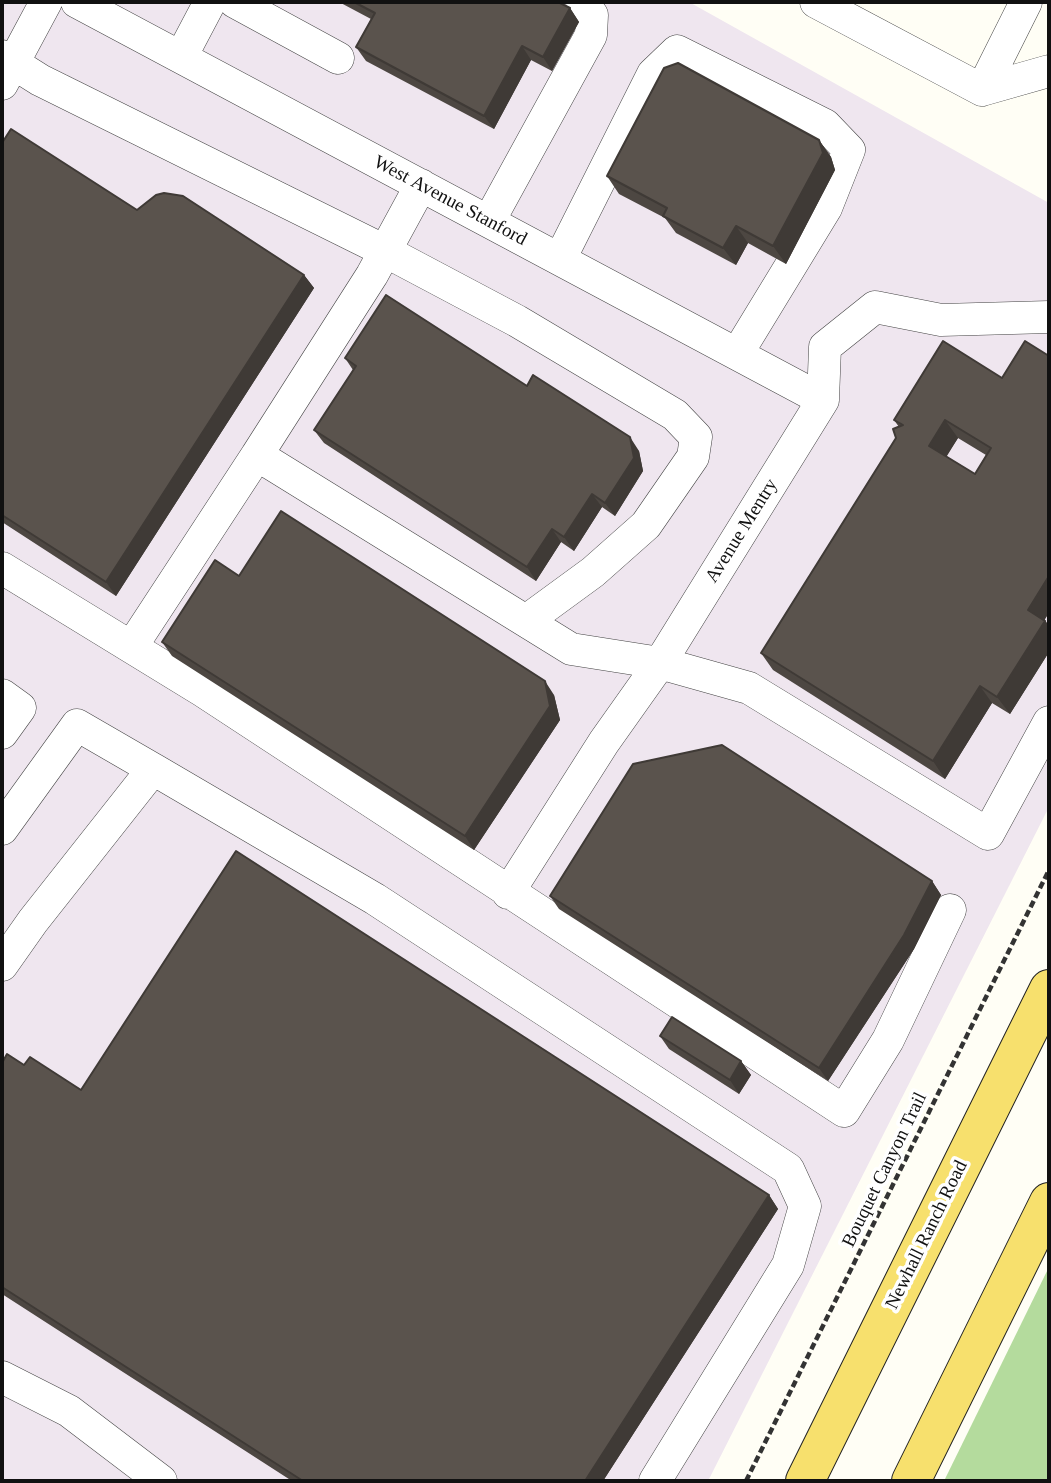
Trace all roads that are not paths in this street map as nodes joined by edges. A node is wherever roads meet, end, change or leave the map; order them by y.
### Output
1 (46, 2) edge
2 (77, 2) edge
3 (210, 2) edge
4 (234, 2) edge
5 (582, 2) edge
6 (816, 2) edge
7 (1026, 2) edge
8 (181, 57) junction
9 (338, 58) dead end
10 (6, 68) edge
11 (1049, 71) edge
12 (982, 90) junction
13 (421, 186) junction
14 (489, 221) junction
15 (386, 251) junction
16 (560, 260) junction
17 (1049, 317) edge
18 (737, 354) junction
19 (823, 400) junction
20 (257, 455) junction
21 (2, 568) edge
22 (526, 621) junction
23 (132, 646) junction
24 (660, 663) junction
25 (2, 695) edge
26 (1049, 722) edge
27 (2, 733) edge
28 (153, 769) junction
29 (2, 829) edge
30 (508, 893) junction
31 (950, 910) dead end
32 (2, 965) edge
33 (1049, 989) edge
34 (1049, 1202) edge
35 (2, 1377) edge
36 (161, 1481) edge
37 (655, 1481) edge
38 (805, 1481) edge
39 (911, 1481) edge

1 - 10 street
2 - 8 street, West Avenue Stanford
3 - 8 street
4 - 9 street
5 - 14 street
6 - 12 street
7 - 12 street
8 - 13 street, West Avenue Stanford
10 - 15 street
11 - 12 street
13 - 14 street, West Avenue Stanford
13 - 15 street
14 - 16 street, West Avenue Stanford
15 - 20 street
15 - 22 street
16 - 18 street, West Avenue Stanford
16 - 18 street
17 - 19 street
18 - 19 street, West Avenue Stanford
19 - 24 street, Avenue Mentry
20 - 22 street
20 - 23 street
21 - 23 street
22 - 24 street
23 - 30 street
24 - 26 street
24 - 30 street, Avenue Mentry
25 - 27 street
28 - 29 street
28 - 32 street
28 - 37 street
30 - 31 street
33 - 38 main road, Newhall Ranch Road
34 - 39 main road
35 - 36 street

